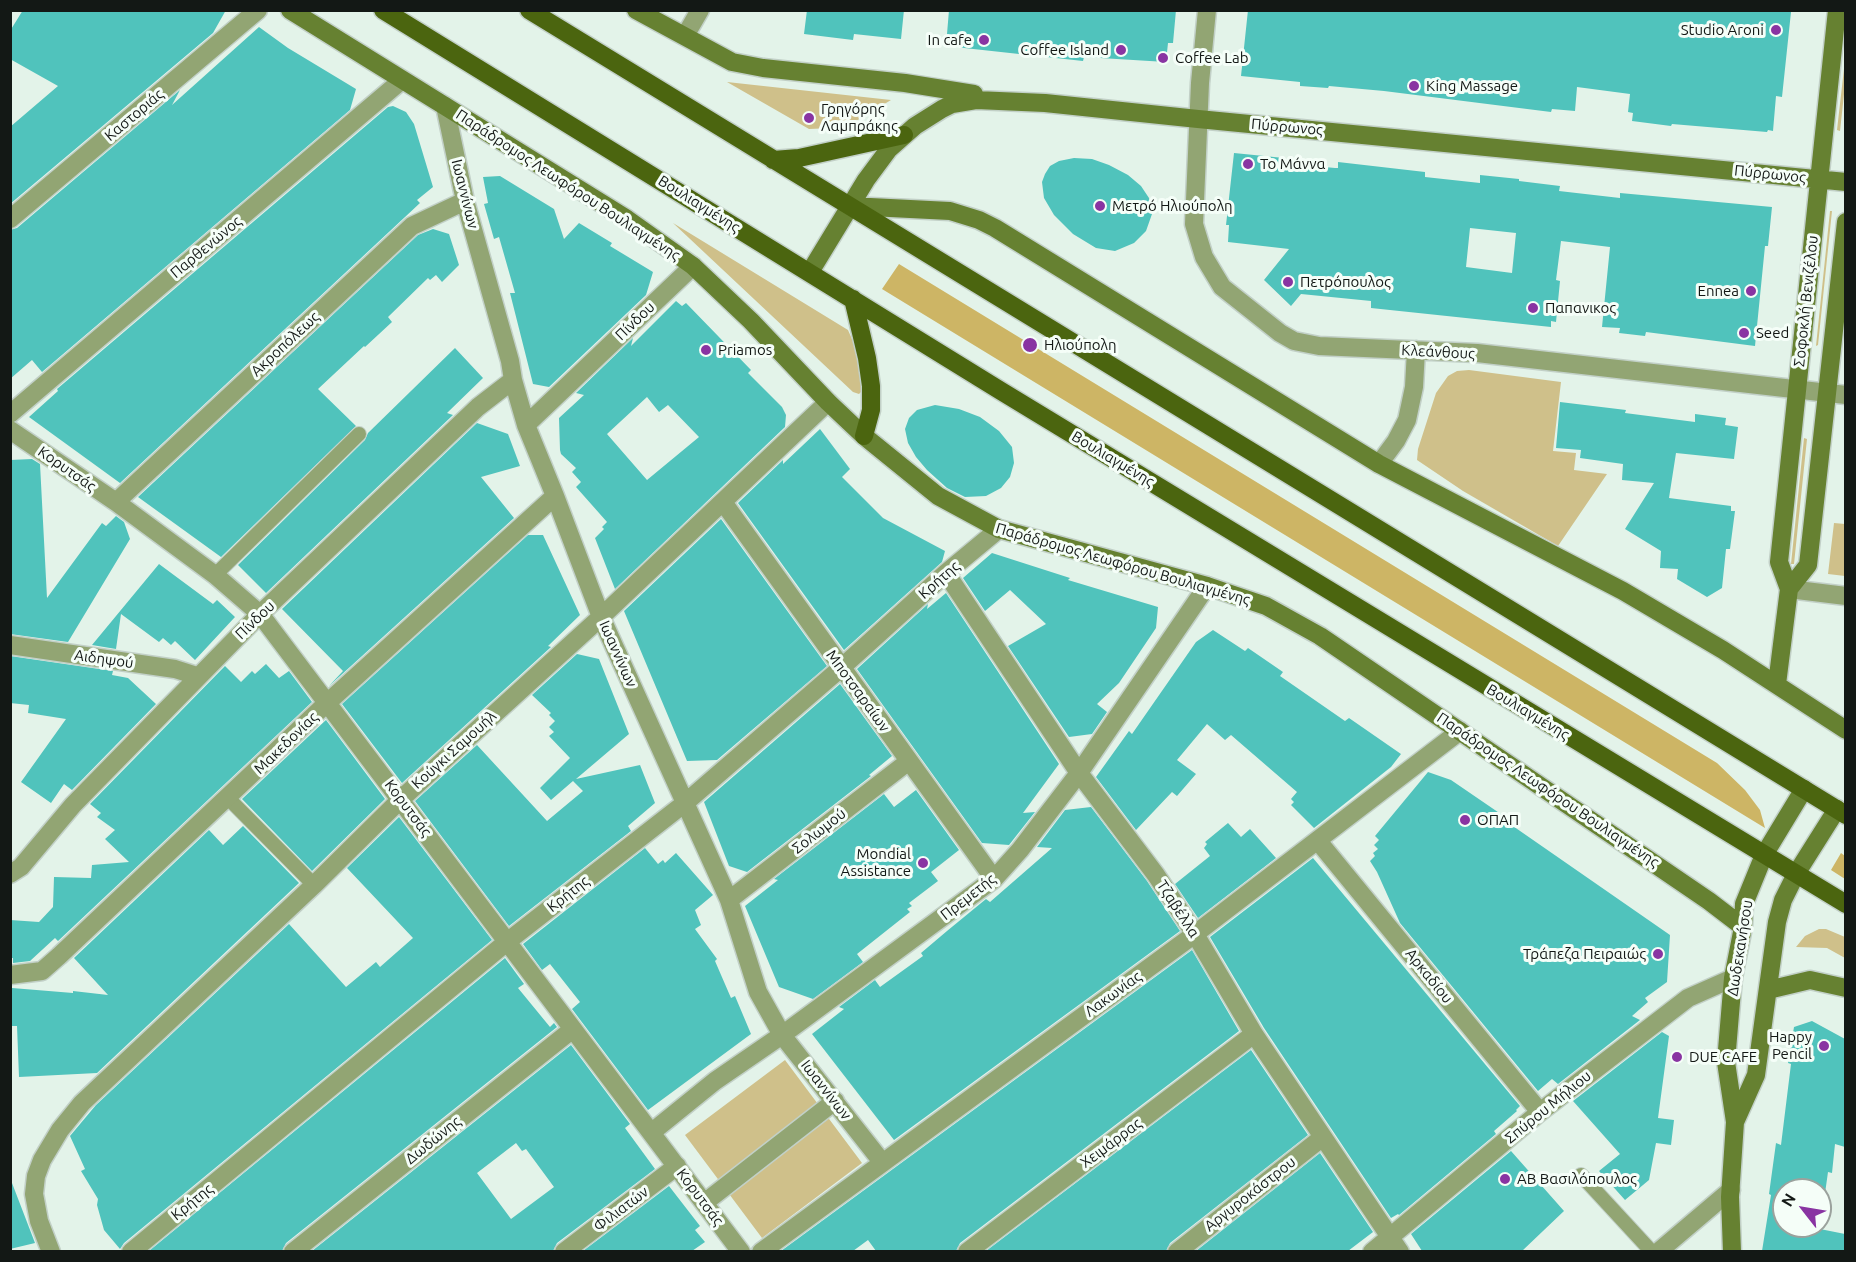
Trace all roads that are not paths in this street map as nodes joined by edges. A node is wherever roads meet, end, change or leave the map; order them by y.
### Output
1 (258, 10) edge
2 (290, 10) edge
3 (383, 10) edge
4 (529, 10) edge
5 (636, 10) edge
6 (700, 10) edge
7 (1207, 10) edge
8 (1837, 10) edge
9 (685, 36) junction
10 (402, 80) junction
11 (1005, 100) junction
12 (445, 106) junction
13 (1198, 119) junction
14 (904, 135) junction
15 (773, 160) junction
16 (1819, 179) junction
17 (1845, 182) edge
18 (465, 201) junction
19 (850, 206) junction
20 (10, 219) edge
21 (1845, 222) edge
22 (693, 266) junction
23 (810, 272) junction
24 (853, 299) junction
25 (1416, 350) junction
26 (513, 380) junction
27 (1797, 389) junction
28 (1827, 393) junction
29 (1845, 395) edge
30 (828, 402) junction
31 (10, 414) edge
32 (526, 425) junction
33 (10, 430) edge
34 (359, 434) dead end
35 (864, 436) junction
36 (1379, 464) junction
37 (555, 496) junction
38 (116, 502) junction
39 (723, 502) junction
40 (999, 529) junction
41 (946, 573) junction
42 (215, 575) junction
43 (1207, 586) junction
44 (1790, 589) junction
45 (1845, 596) edge
46 (260, 614) junction
47 (601, 617) junction
48 (10, 645) edge
49 (841, 668) junction
50 (197, 676) junction
51 (1777, 684) junction
52 (327, 703) junction
53 (1845, 730) edge
54 (1460, 731) junction
55 (909, 761) junction
56 (1079, 773) junction
57 (1804, 789) junction
58 (228, 798) junction
59 (401, 799) junction
60 (686, 802) junction
61 (1841, 812) edge
62 (1318, 841) junction
63 (1764, 855) junction
64 (10, 874) edge
65 (1796, 874) junction
66 (994, 879) junction
67 (314, 885) junction
68 (729, 900) junction
69 (1845, 904) edge
70 (1743, 927) junction
71 (1195, 934) junction
72 (508, 941) junction
73 (10, 975) edge
74 (1733, 978) junction
75 (1845, 988) edge
76 (1768, 990) junction
77 (573, 1029) junction
78 (1254, 1034) junction
79 (782, 1035) junction
80 (835, 1101) junction
81 (1540, 1112) junction
82 (1735, 1122) junction
83 (652, 1132) junction
84 (1323, 1137) junction
85 (882, 1162) junction
86 (677, 1166) junction
87 (1581, 1174) dead end
88 (1731, 1190) junction
89 (704, 1203) junction
90 (1395, 1244) edge
91 (51, 1251) edge
92 (130, 1251) edge
93 (293, 1251) edge
94 (564, 1251) edge
95 (741, 1251) edge
96 (761, 1251) edge
97 (967, 1251) edge
98 (1177, 1251) edge
99 (1372, 1251) edge
100 (1652, 1251) edge
101 (1658, 1251) edge
102 (1732, 1251) edge

1 - 20 street, Καστοριάς
2 - 10 street, Παράδρομος Λεωφόρου Βουλιαγμένης
3 - 23 main road, Βουλιαγμένης
4 - 15 main road
5 - 9 street
6 - 9 street
7 - 13 street, Κλεάνθους
8 - 16 street, Σοφοκλή Βενιζέλου
9 - 11 street
10 - 12 street, Παράδρομος Λεωφόρου Βουλιαγμένης
10 - 31 street, Παρθενώνος
11 - 13 street, Πύρρωνος
11 - 14 street, Πύρρωνος
12 - 18 street, Ιωαννίνων
12 - 22 street, Παράδρομος Λεωφόρου Βουλιαγμένης
13 - 16 street, Πύρρωνος
13 - 25 street, Κλεάνθους
14 - 15 main road
14 - 19 street, Πύρρωνος
15 - 19 main road
16 - 17 street, Πύρρωνος
16 - 27 street, Σοφοκλή Βενιζέλου
18 - 26 street, Ιωαννίνων
18 - 38 street, Ακροπόλεως
19 - 23 street, Πύρρωνος
19 - 36 street
19 - 57 main road
21 - 28 street, Σοφοκλή Βενιζέλου
22 - 30 street, Παράδρομος Λεωφόρου Βουλιαγμένης
22 - 32 street, Πίνδου
23 - 24 main road, Βουλιαγμένης
24 - 35 main road
24 - 63 main road, Βουλιαγμένης
25 - 27 street, Κλεάνθους
25 - 36 street
26 - 32 street, Ιωαννίνων
26 - 46 street, Πίνδου
27 - 28 street, Κλεάνθους
27 - 44 street, Σοφοκλή Βενιζέλου
28 - 29 street, Κλεάνθους
28 - 44 street, Σοφοκλή Βενιζέλου
30 - 35 street, Παράδρομος Λεωφόρου Βουλιαγμένης
30 - 39 street, Κούγκι Σαμουήλ
32 - 37 street, Ιωαννίνων
33 - 38 street, Κορυτσάς
34 - 42 lane
35 - 40 street, Παράδρομος Λεωφόρου Βουλιαγμένης
36 - 51 street
37 - 47 street, Ιωαννίνων
37 - 52 street, Μακεδονίας
38 - 42 street, Κορυτσάς
39 - 47 street, Κούγκι Σαμουήλ
39 - 49 street, Μποτσαραίων
40 - 41 street, Κρήτης
40 - 43 street, Παράδρομος Λεωφόρου Βουλιαγμένης
41 - 49 street, Κρήτης
41 - 56 street, Τζαβέλλα
42 - 46 street, Κορυτσάς
43 - 54 street, Παράδρομος Λεωφόρου Βουλιαγμένης
43 - 56 street, Πρεμετής
44 - 45 street
44 - 51 street, Σοφοκλή Βενιζέλου
46 - 50 street, Πίνδου
46 - 52 street, Κορυτσάς
47 - 59 street, Κούγκι Σαμουήλ
47 - 60 street, Ιωαννίνων
48 - 50 street, Αιδηψού
49 - 55 street, Μποτσαραίων
49 - 60 street, Κρήτης
50 - 64 street, Πίνδου
51 - 53 street
52 - 58 street, Μακεδονίας
52 - 59 street, Κορυτσάς
54 - 62 street, Λακωνίας
54 - 70 street, Παράδρομος Λεωφόρου Βουλιαγμένης
55 - 66 street, Μποτσαραίων
55 - 68 street, Σολωμού
56 - 66 street, Πρεμετής
56 - 71 street, Τζαβέλλα
57 - 61 main road
57 - 63 street, Δωδεκανήσου
58 - 67 lane
58 - 73 street, Μακεδονίας
59 - 67 street, Κούγκι Σαμουήλ
59 - 72 street, Κορυτσάς
60 - 68 street, Ιωαννίνων
60 - 72 street, Κρήτης
61 - 65 street, Δωδεκανήσου
62 - 71 street, Λακωνίας
62 - 81 street, Αρκαδίου
63 - 65 main road, Βουλιαγμένης
63 - 70 street, Δωδεκανήσου
65 - 69 main road, Βουλιαγμένης
65 - 76 street, Δωδεκανήσου
66 - 79 street, Πρεμετής
67 - 91 street, Κούγκι Σαμουήλ
68 - 79 street, Ιωαννίνων
70 - 74 street, Δωδεκανήσου
71 - 78 street, Τζαβέλλα
71 - 85 street, Λακωνίας
72 - 77 street, Κορυτσάς
72 - 92 street, Κρήτης
74 - 81 street, Σπύρου Μήλιου
74 - 82 street, Δωδεκανήσου
75 - 76 street
76 - 82 street, Δωδεκανήσου
77 - 83 street, Κορυτσάς
77 - 93 street, Δωδώνης
78 - 84 street, Τζαβέλλα
78 - 97 street, Χειμάρρας
79 - 80 street, Ιωαννίνων
79 - 83 street, Πρεμετής
80 - 85 street, Ιωαννίνων
80 - 89 street
81 - 90 street, Σπύρου Μήλιου
82 - 88 street, Δωδεκανήσου
83 - 86 street, Κορυτσάς
84 - 90 street, Τζαβέλλα
84 - 98 street, Αργυροκάστρου
85 - 96 street, Λακωνίας
86 - 89 street, Κορυτσάς
86 - 94 street, Φιλιατών
87 - 100 lane
88 - 101 street
88 - 102 street, Δωδεκανήσου
89 - 95 street, Κορυτσάς
90 - 99 street, Σπύρου Μήλιου

